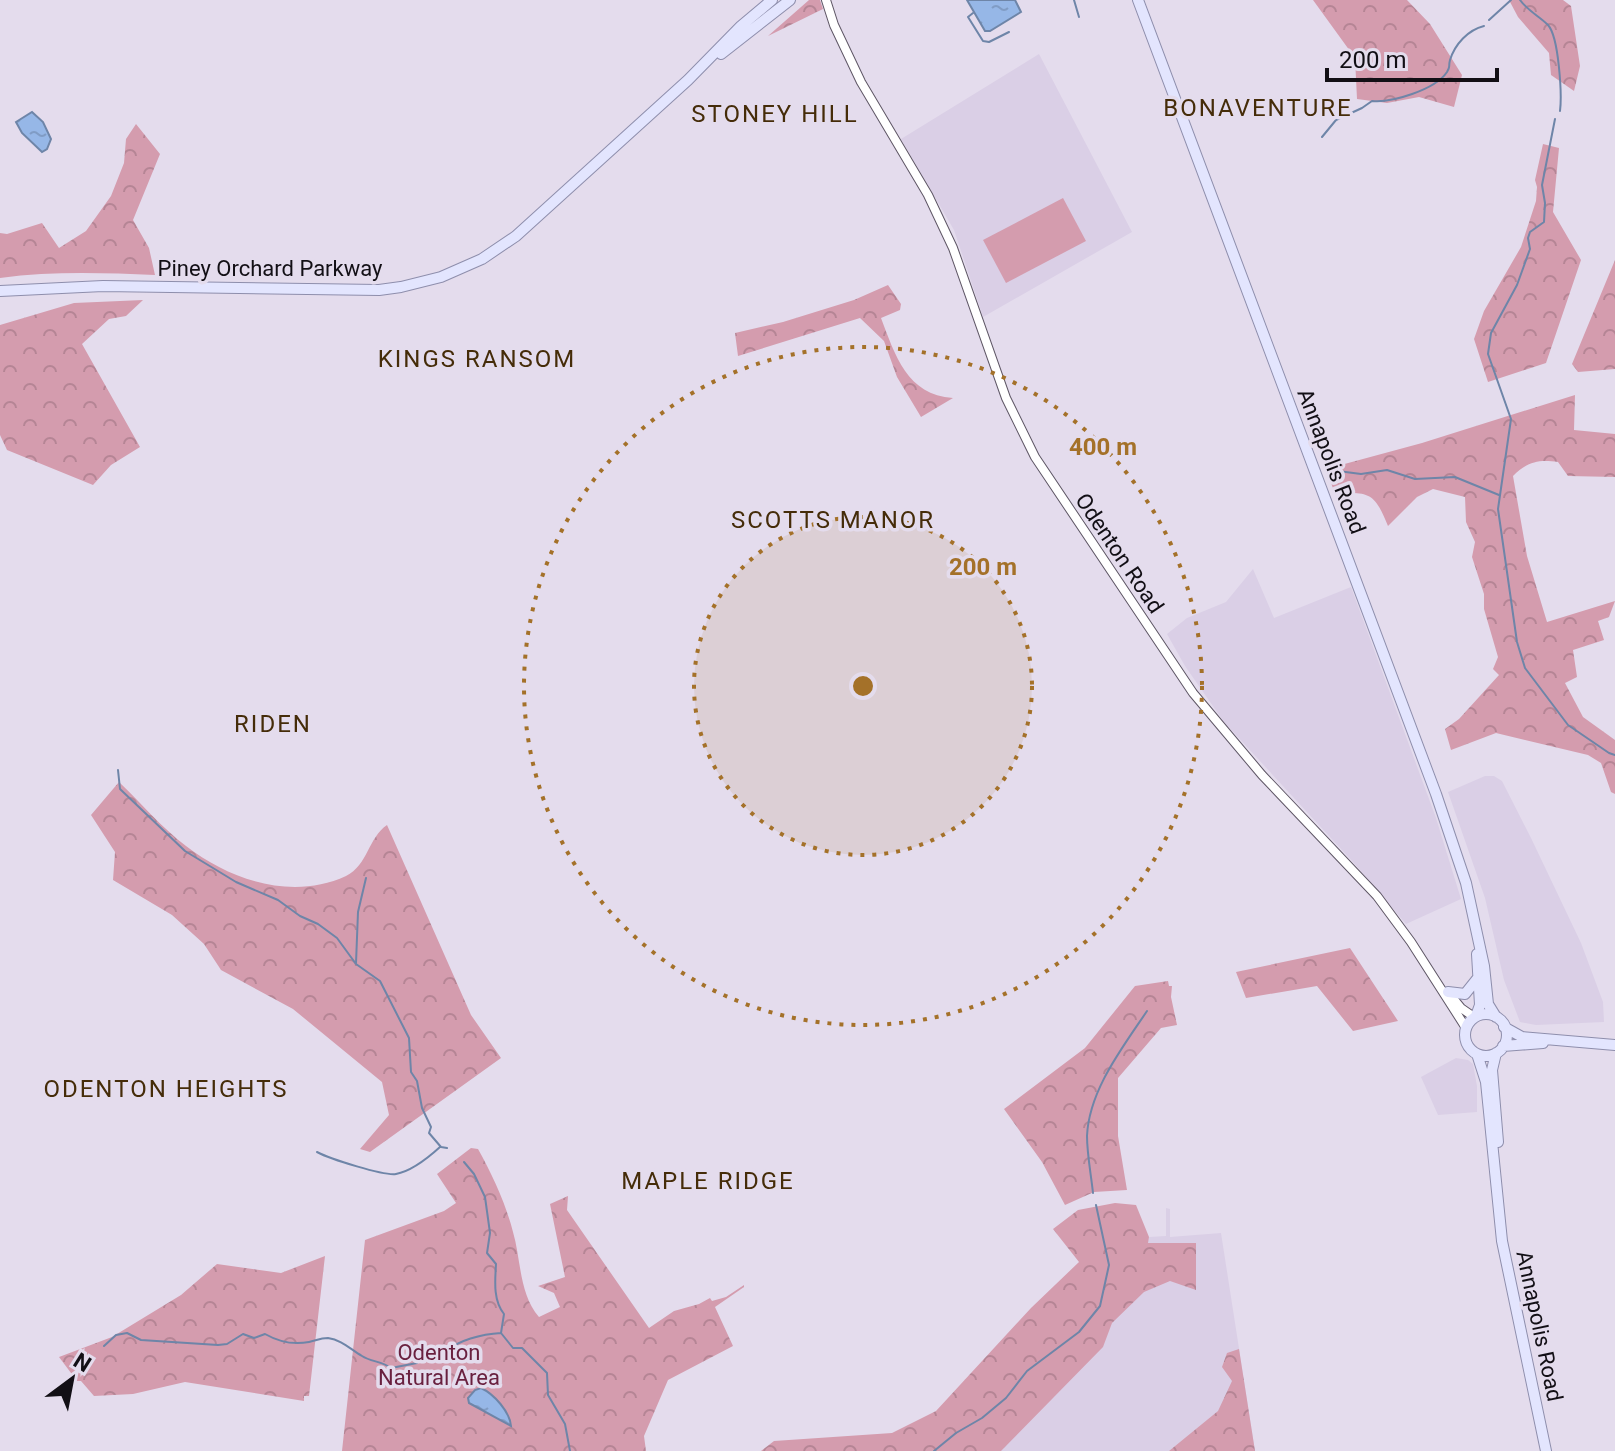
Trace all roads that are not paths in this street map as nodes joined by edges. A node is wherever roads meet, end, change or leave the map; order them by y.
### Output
1 (772, 0) edge
2 (790, 0) edge
3 (826, 0) edge
4 (1138, 0) edge
5 (703, 67) junction
6 (0, 291) edge
7 (1478, 940) junction
8 (1411, 942) junction
9 (1478, 977) junction
10 (1448, 992) junction
11 (1475, 1017) junction
12 (1496, 1017) junction
13 (1504, 1027) junction
14 (1466, 1028) junction
15 (1557, 1041) junction
16 (1615, 1045) edge
17 (1500, 1050) junction
18 (1477, 1054) junction
19 (1499, 1208) junction
20 (1546, 1451) edge

1 - 5 main road, Piney Orchard Parkway
2 - 5 main road, Piney Orchard Parkway
3 - 8 street, Odenton Road
4 - 7 main road, Annapolis Road
5 - 6 main road, Piney Orchard Parkway
7 - 9 main road, Annapolis Road
7 - 12 main road, Annapolis Road
8 - 10 street, Odenton Road
8 - 14 street, Odenton Road
9 - 10 main road
9 - 11 main road, Annapolis Road
10 - 11 street, Odenton Road
11 - 12 main road
11 - 14 main road
12 - 13 main road
13 - 15 main road
13 - 17 main road
14 - 18 main road
15 - 16 main road
15 - 17 main road
17 - 18 main road
17 - 19 main road, Annapolis Road
18 - 19 main road, Annapolis Road
19 - 20 main road, Annapolis Road

